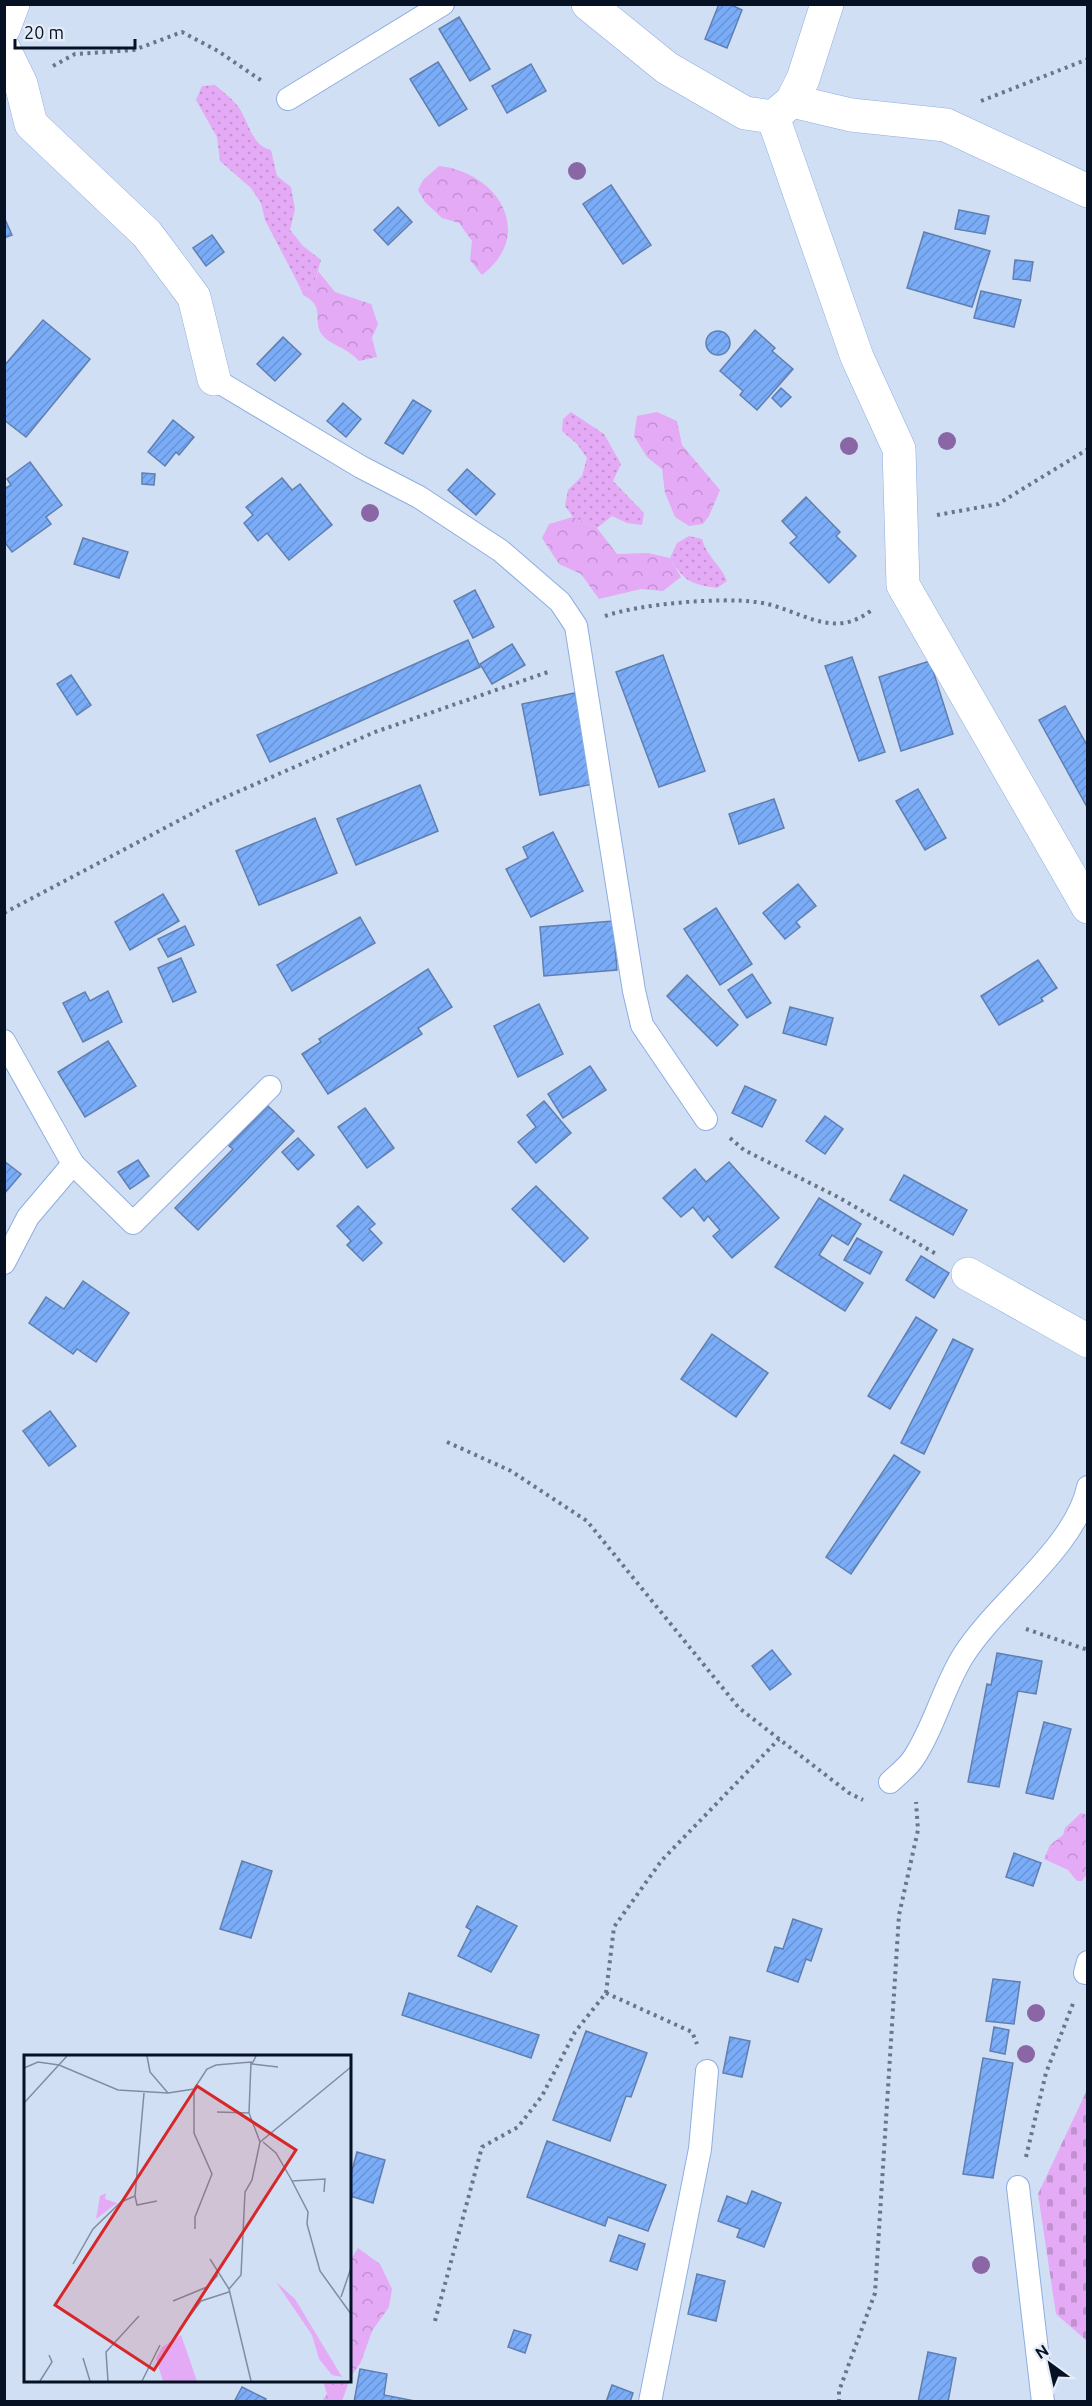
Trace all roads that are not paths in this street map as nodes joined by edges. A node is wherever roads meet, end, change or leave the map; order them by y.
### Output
1 (13, 4) edge
2 (443, 4) edge
3 (588, 4) edge
4 (827, 4) edge
5 (4, 28) edge
6 (4, 49) edge
7 (288, 99) road end
8 (783, 109) junction
9 (1088, 191) edge
10 (214, 379) joint
11 (1088, 908) edge
12 (4, 1041) edge
13 (270, 1087) dead end
14 (706, 1119) road end
15 (73, 1164) junction
16 (4, 1263) edge
17 (968, 1274) road end
18 (1088, 1341) edge
19 (1088, 1487) edge
20 (890, 1782) road end
21 (707, 2071) road end
22 (1018, 2187) road end
23 (650, 2402) edge
24 (1043, 2402) edge

1 - 5 street
2 - 7 lane
3 - 8 street
4 - 8 street
6 - 10 street
8 - 9 street
8 - 11 street
10 - 14 lane
12 - 15 lane
13 - 15 lane
15 - 16 lane
17 - 18 street
19 - 20 lane
21 - 23 lane
22 - 24 lane

